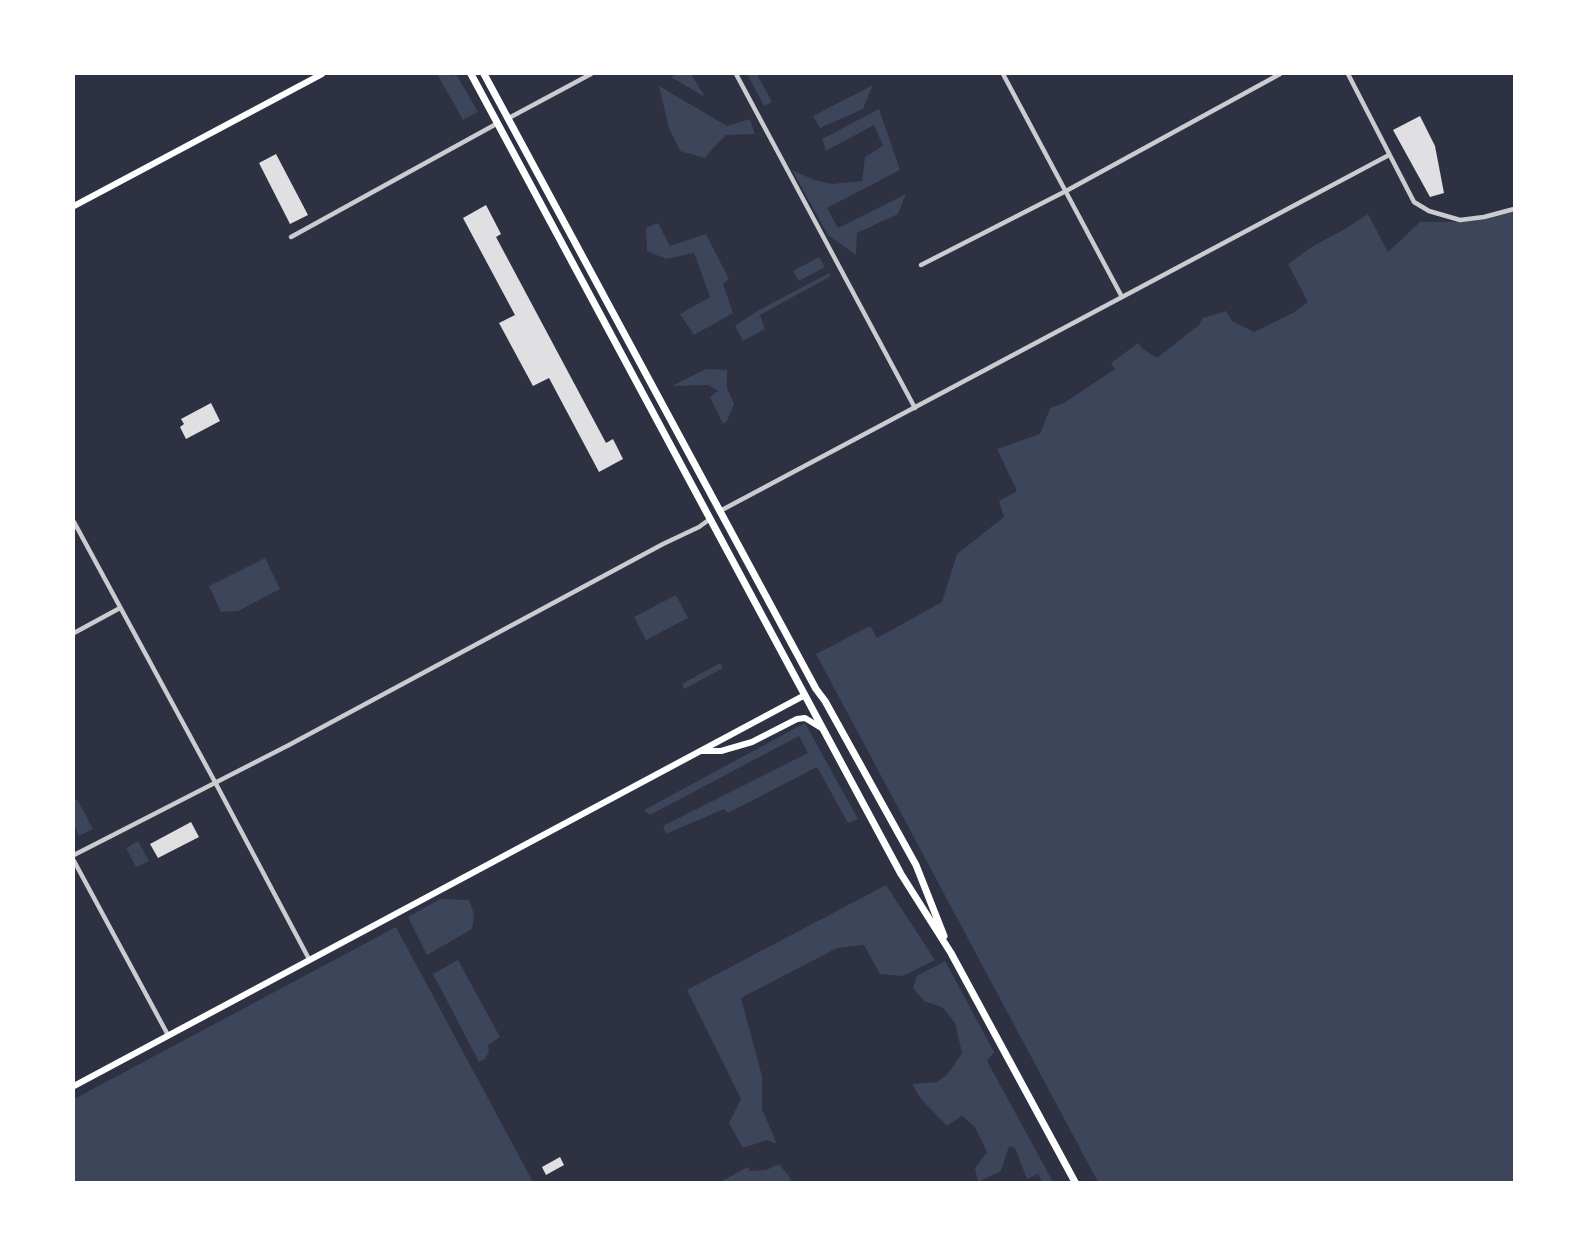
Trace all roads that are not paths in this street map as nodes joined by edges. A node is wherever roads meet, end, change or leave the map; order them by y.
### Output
1 (322, 74) edge
2 (471, 74) edge
3 (484, 74) edge
4 (591, 74) edge
5 (736, 74) edge
6 (1004, 74) edge
7 (1280, 74) edge
8 (1348, 74) edge
9 (507, 119) junction
10 (498, 123) junction
11 (1389, 155) junction
12 (1066, 190) junction
13 (74, 206) edge
14 (1515, 209) edge
15 (291, 237) dead end
16 (921, 265) dead end
17 (1122, 297) junction
18 (915, 408) junction
19 (720, 511) junction
20 (711, 518) junction
21 (74, 522) edge
22 (120, 608) junction
23 (74, 633) edge
24 (816, 689) junction
25 (805, 695) junction
26 (826, 731) junction
27 (698, 751) junction
28 (215, 782) junction
29 (74, 855) edge
30 (74, 861) edge
31 (951, 954) junction
32 (309, 959) junction
33 (168, 1035) junction
34 (74, 1086) edge
35 (1075, 1182) edge

1 - 13 main road
2 - 10 main road
3 - 9 main road
4 - 9 street
5 - 18 street
6 - 12 street
7 - 12 street
8 - 11 street
9 - 10 main road
9 - 19 main road
10 - 15 street
10 - 20 main road
11 - 14 street
11 - 17 street
12 - 16 street
12 - 17 street
17 - 18 street
18 - 19 street
19 - 20 main road
19 - 24 main road
20 - 25 main road
20 - 28 street
21 - 22 street
22 - 23 street
22 - 28 street
24 - 25 main road
24 - 31 main road
25 - 26 main road
25 - 27 main road
26 - 27 main road
26 - 31 main road
27 - 32 main road
28 - 29 street
28 - 32 street
30 - 33 street
31 - 35 main road
32 - 33 main road
33 - 34 main road

